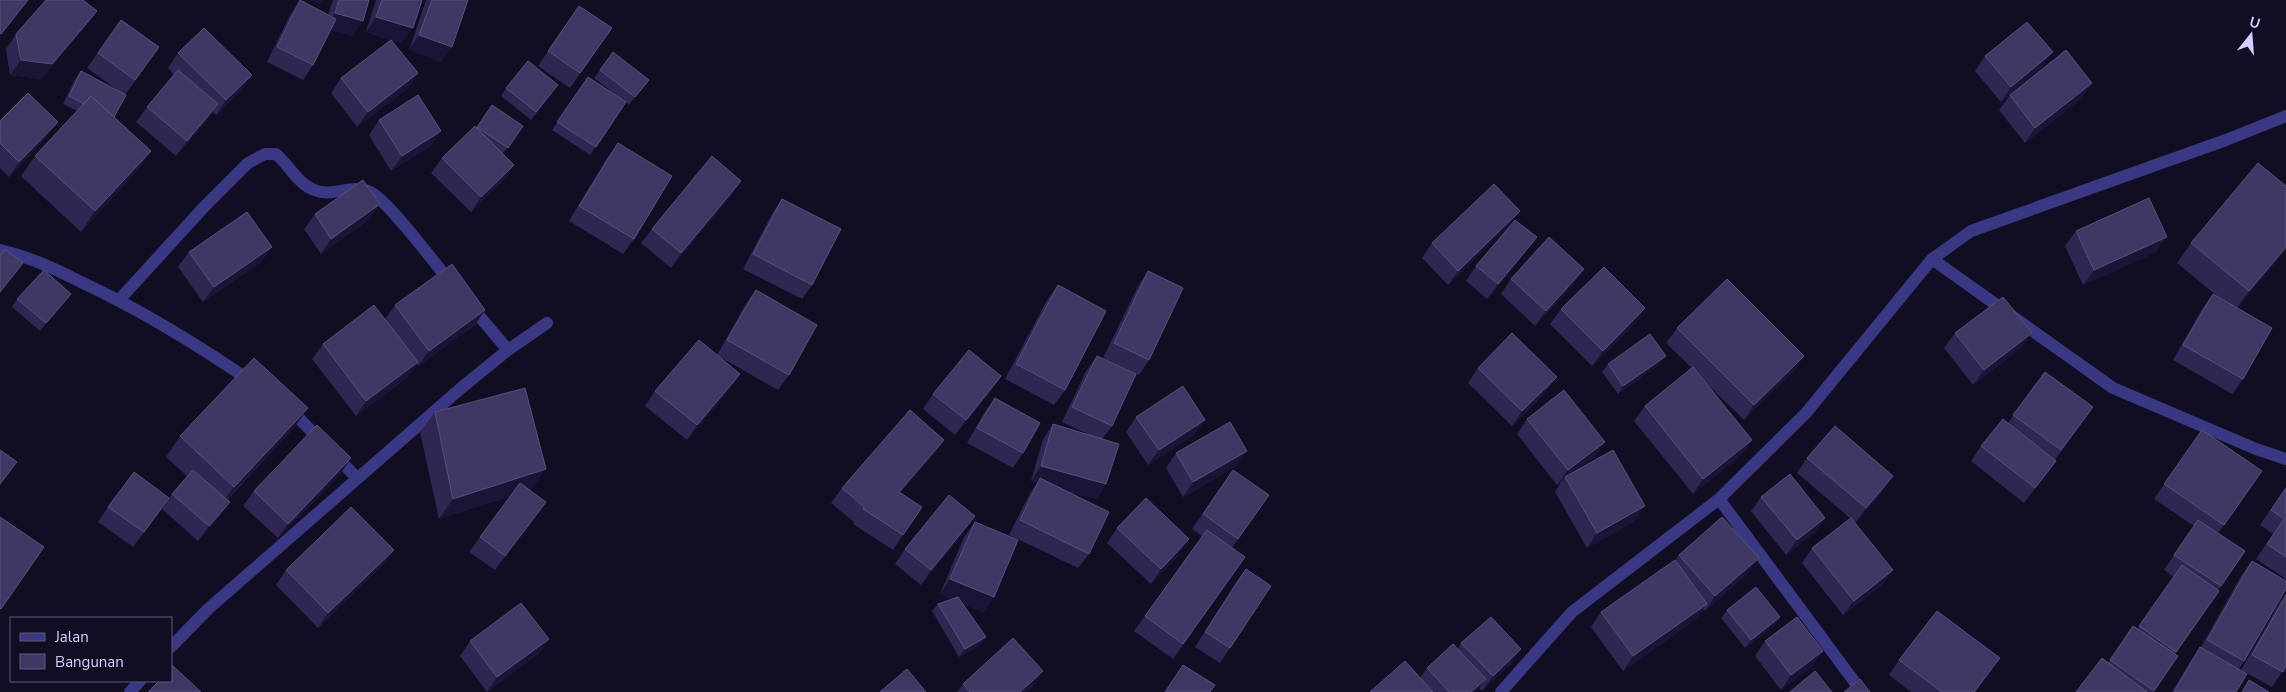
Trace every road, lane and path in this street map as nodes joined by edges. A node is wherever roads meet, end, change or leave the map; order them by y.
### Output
1 (2286, 116) edge
2 (0, 250) edge
3 (1932, 258) junction
4 (119, 300) junction
5 (547, 323) dead end
6 (508, 350) junction
7 (260, 387) edge
8 (276, 398) edge
9 (2286, 459) edge
10 (357, 478) junction
11 (1719, 499) junction
12 (172, 646) edge
13 (139, 682) edge
14 (130, 692) edge
15 (1501, 692) edge
16 (1862, 692) edge

1 - 3 street
2 - 4 street
3 - 9 street
3 - 11 street
4 - 6 street
4 - 7 street
5 - 6 street
6 - 10 street
8 - 10 street
10 - 12 street
11 - 15 street
11 - 16 street
13 - 14 street

